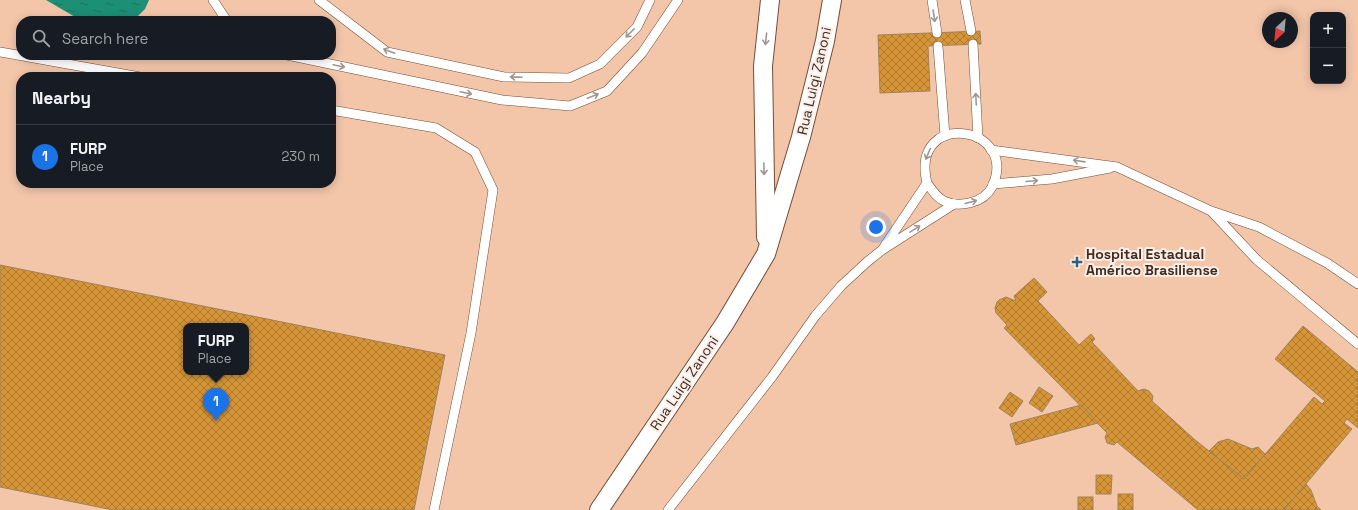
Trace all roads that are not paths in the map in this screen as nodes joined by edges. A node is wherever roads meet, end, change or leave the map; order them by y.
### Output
1 (213, 0) edge
2 (319, 0) edge
3 (650, 0) edge
4 (678, 0) edge
5 (770, 0) edge
6 (832, 0) edge
7 (932, 0) edge
8 (965, 0) edge
9 (224, 16) edge
10 (971, 31) dead end
11 (937, 33) dead end
12 (973, 44) dead end
13 (938, 46) dead end
14 (0, 52) edge
15 (16, 55) edge
16 (45, 60) edge
17 (311, 60) edge
18 (112, 72) edge
19 (336, 111) edge
20 (945, 136) junction
21 (978, 138) junction
22 (991, 150) junction
23 (1117, 167) junction
24 (927, 183) junction
25 (993, 184) junction
26 (954, 204) junction
27 (1211, 210) junction
28 (882, 250) junction
29 (766, 254) junction
30 (1358, 284) edge
31 (1358, 344) edge
32 (434, 510) edge
33 (599, 510) edge
34 (668, 510) edge

1 - 9 lane
3 -> 2 lane
17 -> 4 lane
5 -> 29 street
6 - 29 street, Rua Luigi Zanoni
7 -> 11 lane
8 - 10 lane
21 -> 12 lane
13 - 20 lane
14 - 15 lane
16 - 18 lane
19 - 32 lane
20 - 21 lane
20 -> 24 lane
21 - 22 lane
23 -> 22 lane
22 - 25 lane
25 -> 23 lane
23 - 27 lane
24 - 26 lane
24 - 28 lane
26 -> 25 lane
28 -> 26 lane
27 - 30 lane
27 - 31 lane
28 - 34 lane
29 - 33 street, Rua Luigi Zanoni

